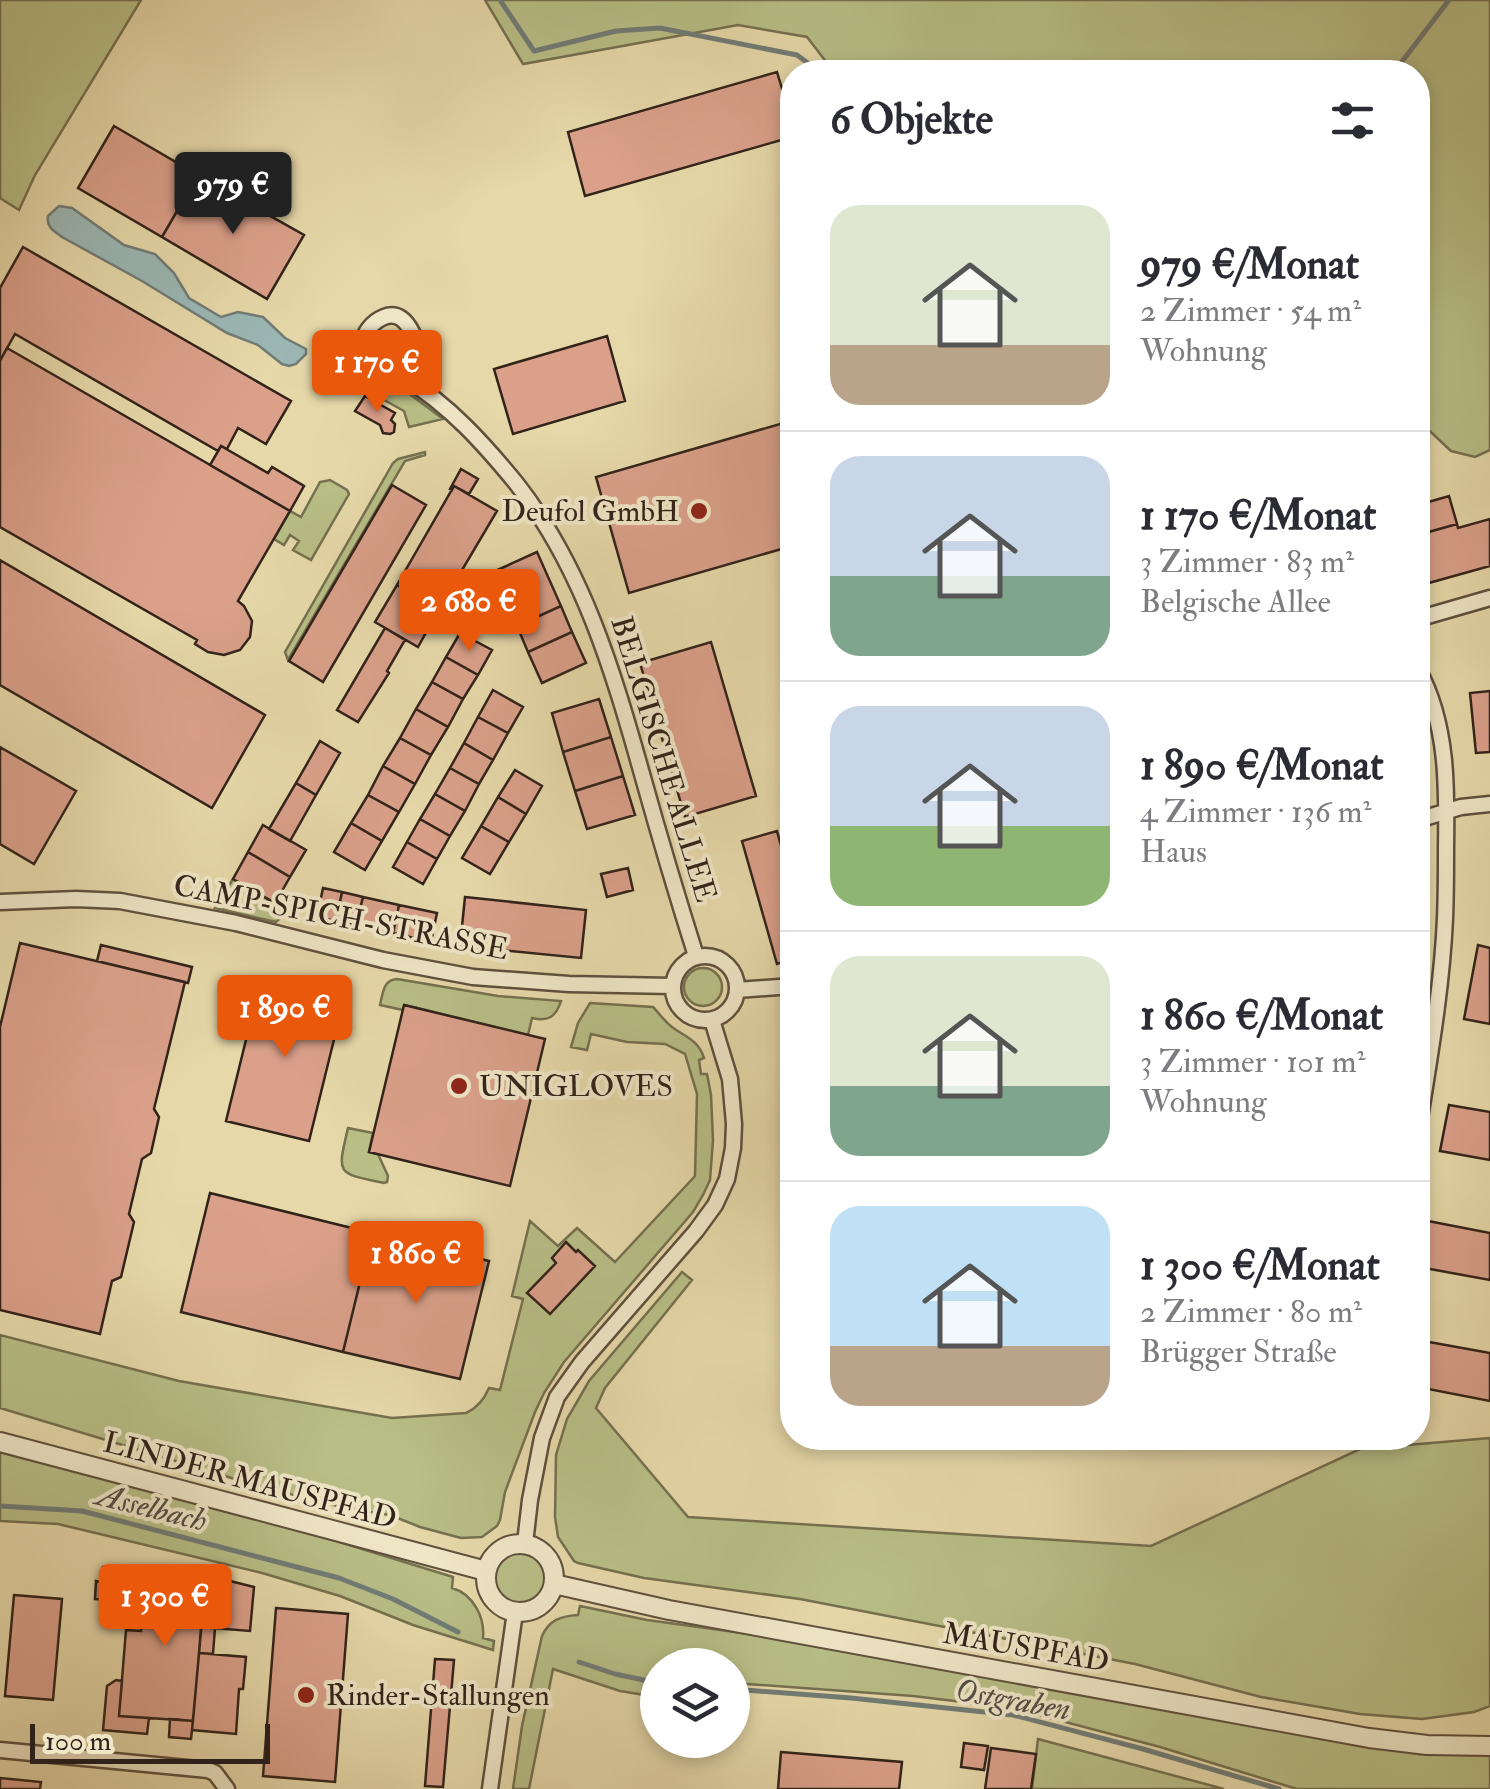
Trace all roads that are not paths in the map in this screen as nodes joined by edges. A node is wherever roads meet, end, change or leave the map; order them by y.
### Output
1 (428, 392) junction
2 (1490, 598) edge
3 (1430, 615) edge
4 (1430, 699) edge
5 (1490, 804) edge
6 (1446, 811) junction
7 (1430, 816) edge
8 (0, 902) edge
9 (696, 956) junction
10 (672, 986) junction
11 (780, 987) edge
12 (738, 990) junction
13 (712, 1020) junction
14 (1430, 1058) edge
15 (0, 1442) edge
16 (525, 1544) junction
17 (486, 1571) junction
18 (554, 1584) junction
19 (515, 1612) junction
20 (1490, 1746) edge
21 (0, 1750) edge
22 (227, 1789) edge
23 (490, 1789) edge

1 - 1 street, BELGISCHE ALLEE
1 - 9 street, BELGISCHE ALLEE
2 - 3 street
4 - 6 street
5 - 6 street
6 - 7 street
6 - 14 street
8 - 10 street, CAMP-SPICH-STRASSE
9 - 10 street
9 - 12 street
10 - 13 street
11 - 12 street
12 - 13 street
13 - 16 street
15 - 17 street, LINDER MAUSPFAD
16 - 17 street
16 - 18 street
17 - 19 street
18 - 19 street
18 - 20 street, MAUSPFAD
19 - 23 street
21 - 22 street

